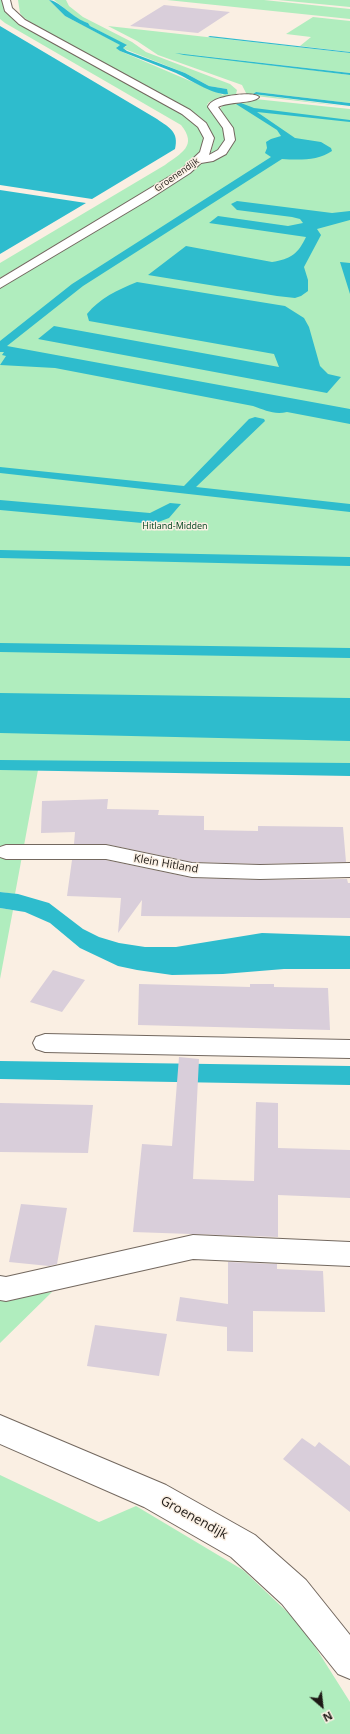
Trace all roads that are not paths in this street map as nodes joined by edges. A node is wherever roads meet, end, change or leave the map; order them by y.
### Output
1 (6, 0) edge
2 (254, 98) dead end
3 (200, 160) junction
4 (0, 284) edge
5 (6, 852) dead end
6 (350, 870) edge
7 (45, 1042) dead end
8 (350, 1049) edge
9 (350, 1254) edge
10 (0, 1288) edge
11 (0, 1429) edge
12 (350, 1662) edge

1 - 3 street, Groenendijk
2 - 3 street
3 - 4 street, Groenendijk
5 - 6 street, Klein Hitland
7 - 8 street
9 - 10 street
11 - 12 street, Groenendijk

